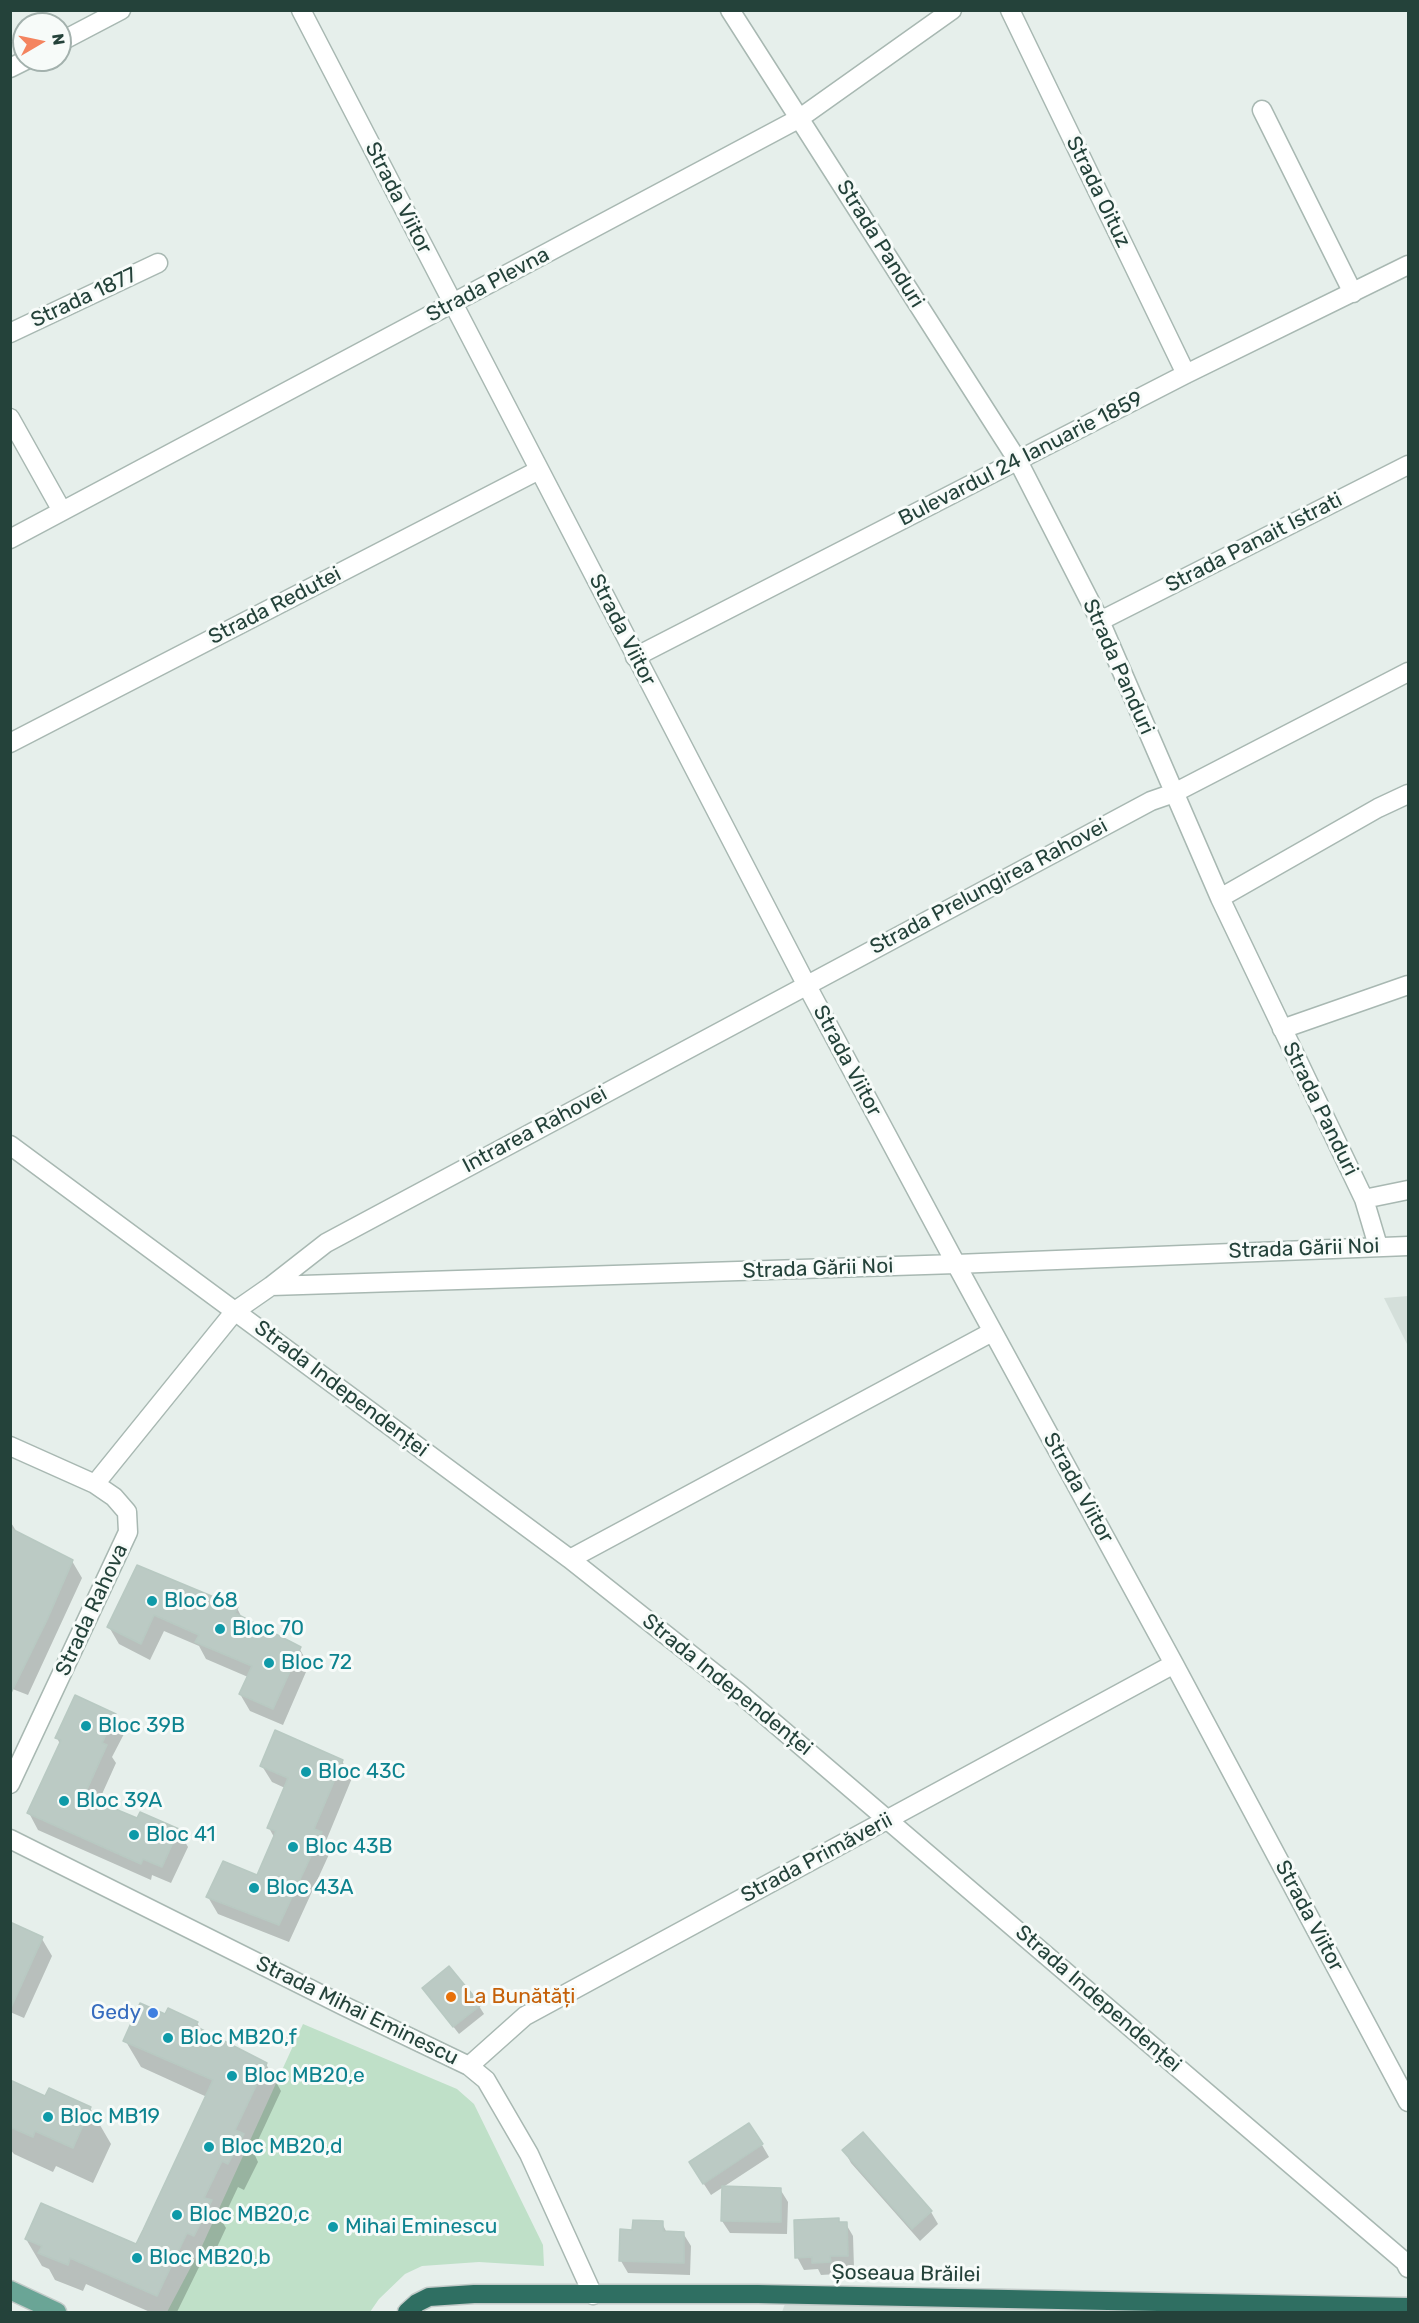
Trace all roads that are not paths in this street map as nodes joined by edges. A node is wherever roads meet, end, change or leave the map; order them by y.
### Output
1 (121, 10) edge
2 (301, 10) edge
3 (730, 10) edge
4 (952, 10) edge
5 (1010, 10) edge
6 (72, 36) edge
7 (1262, 110) dead end
8 (800, 118) junction
9 (158, 263) dead end
10 (1408, 265) edge
11 (1353, 293) junction
12 (453, 304) junction
13 (10, 333) edge
14 (1186, 374) junction
15 (10, 418) edge
16 (1018, 461) junction
17 (1408, 465) edge
18 (539, 470) junction
19 (62, 510) junction
20 (10, 538) edge
21 (1100, 621) junction
22 (635, 657) junction
23 (1408, 672) edge
24 (10, 743) edge
25 (1174, 793) junction
26 (1408, 794) edge
27 (1220, 898) junction
28 (806, 984) junction
29 (1408, 985) edge
30 (1282, 1029) junction
31 (10, 1145) edge
32 (1408, 1190) edge
33 (1364, 1199) junction
34 (1378, 1246) junction
35 (1408, 1246) edge
36 (956, 1264) junction
37 (271, 1286) junction
38 (235, 1311) junction
39 (993, 1332) junction
40 (10, 1446) edge
41 (95, 1484) junction
42 (570, 1559) junction
43 (1174, 1664) junction
44 (10, 1784) edge
45 (888, 1820) junction
46 (10, 1839) edge
47 (469, 2066) junction
48 (1408, 2102) edge
49 (1408, 2268) edge
50 (10, 2290) edge
51 (593, 2295) junction
52 (1408, 2307) edge
53 (407, 2312) edge
54 (57, 2313) edge

1 - 6 street
2 - 12 street, Strada Viitor
3 - 8 street, Strada Panduri
4 - 8 street, Strada Plevna
5 - 14 street, Strada Oituz
7 - 11 street
8 - 12 street, Strada Plevna
8 - 16 street, Strada Panduri
9 - 13 street, Strada 1877
10 - 11 street, Bulevardul 24 Ianuarie 1859
11 - 14 street, Bulevardul 24 Ianuarie 1859
12 - 18 street, Strada Viitor
12 - 19 street, Strada Plevna
14 - 16 street, Bulevardul 24 Ianuarie 1859
15 - 19 street
16 - 21 street, Strada Panduri
16 - 22 street, Bulevardul 24 Ianuarie 1859
17 - 21 street, Strada Panait Istrati
18 - 22 street, Strada Viitor
18 - 24 street, Strada Redutei
19 - 20 street, Strada Plevna
21 - 25 street, Strada Panduri
22 - 28 street, Strada Viitor
23 - 25 street, Strada Prelungirea Rahovei
25 - 27 street, Strada Panduri
25 - 28 street, Strada Prelungirea Rahovei
26 - 27 street
27 - 30 street, Strada Panduri
28 - 36 street, Strada Viitor
28 - 37 street, Intrarea Rahovei
29 - 30 street
30 - 33 street, Strada Panduri
31 - 38 street, Strada Independenței
32 - 33 street
33 - 34 street, Strada Panduri
34 - 35 street, Strada Gării Noi
34 - 36 street, Strada Gării Noi
36 - 37 street, Strada Gării Noi
36 - 39 street, Strada Viitor
37 - 38 street
38 - 41 street
38 - 42 street, Strada Independenței
39 - 42 street
39 - 43 street, Strada Viitor
40 - 41 street, Strada Rahova
41 - 44 street, Strada Rahova
42 - 45 street, Strada Independenței
43 - 45 street, Strada Primăverii
43 - 48 street, Strada Viitor
45 - 47 street, Strada Primăverii
45 - 49 street, Strada Independenței
46 - 47 street, Strada Mihai Eminescu
47 - 51 street, Strada Mihai Eminescu
50 - 54 main road
51 - 52 highway, Șoseaua Brăilei
51 - 53 highway, Șoseaua Brăilei

